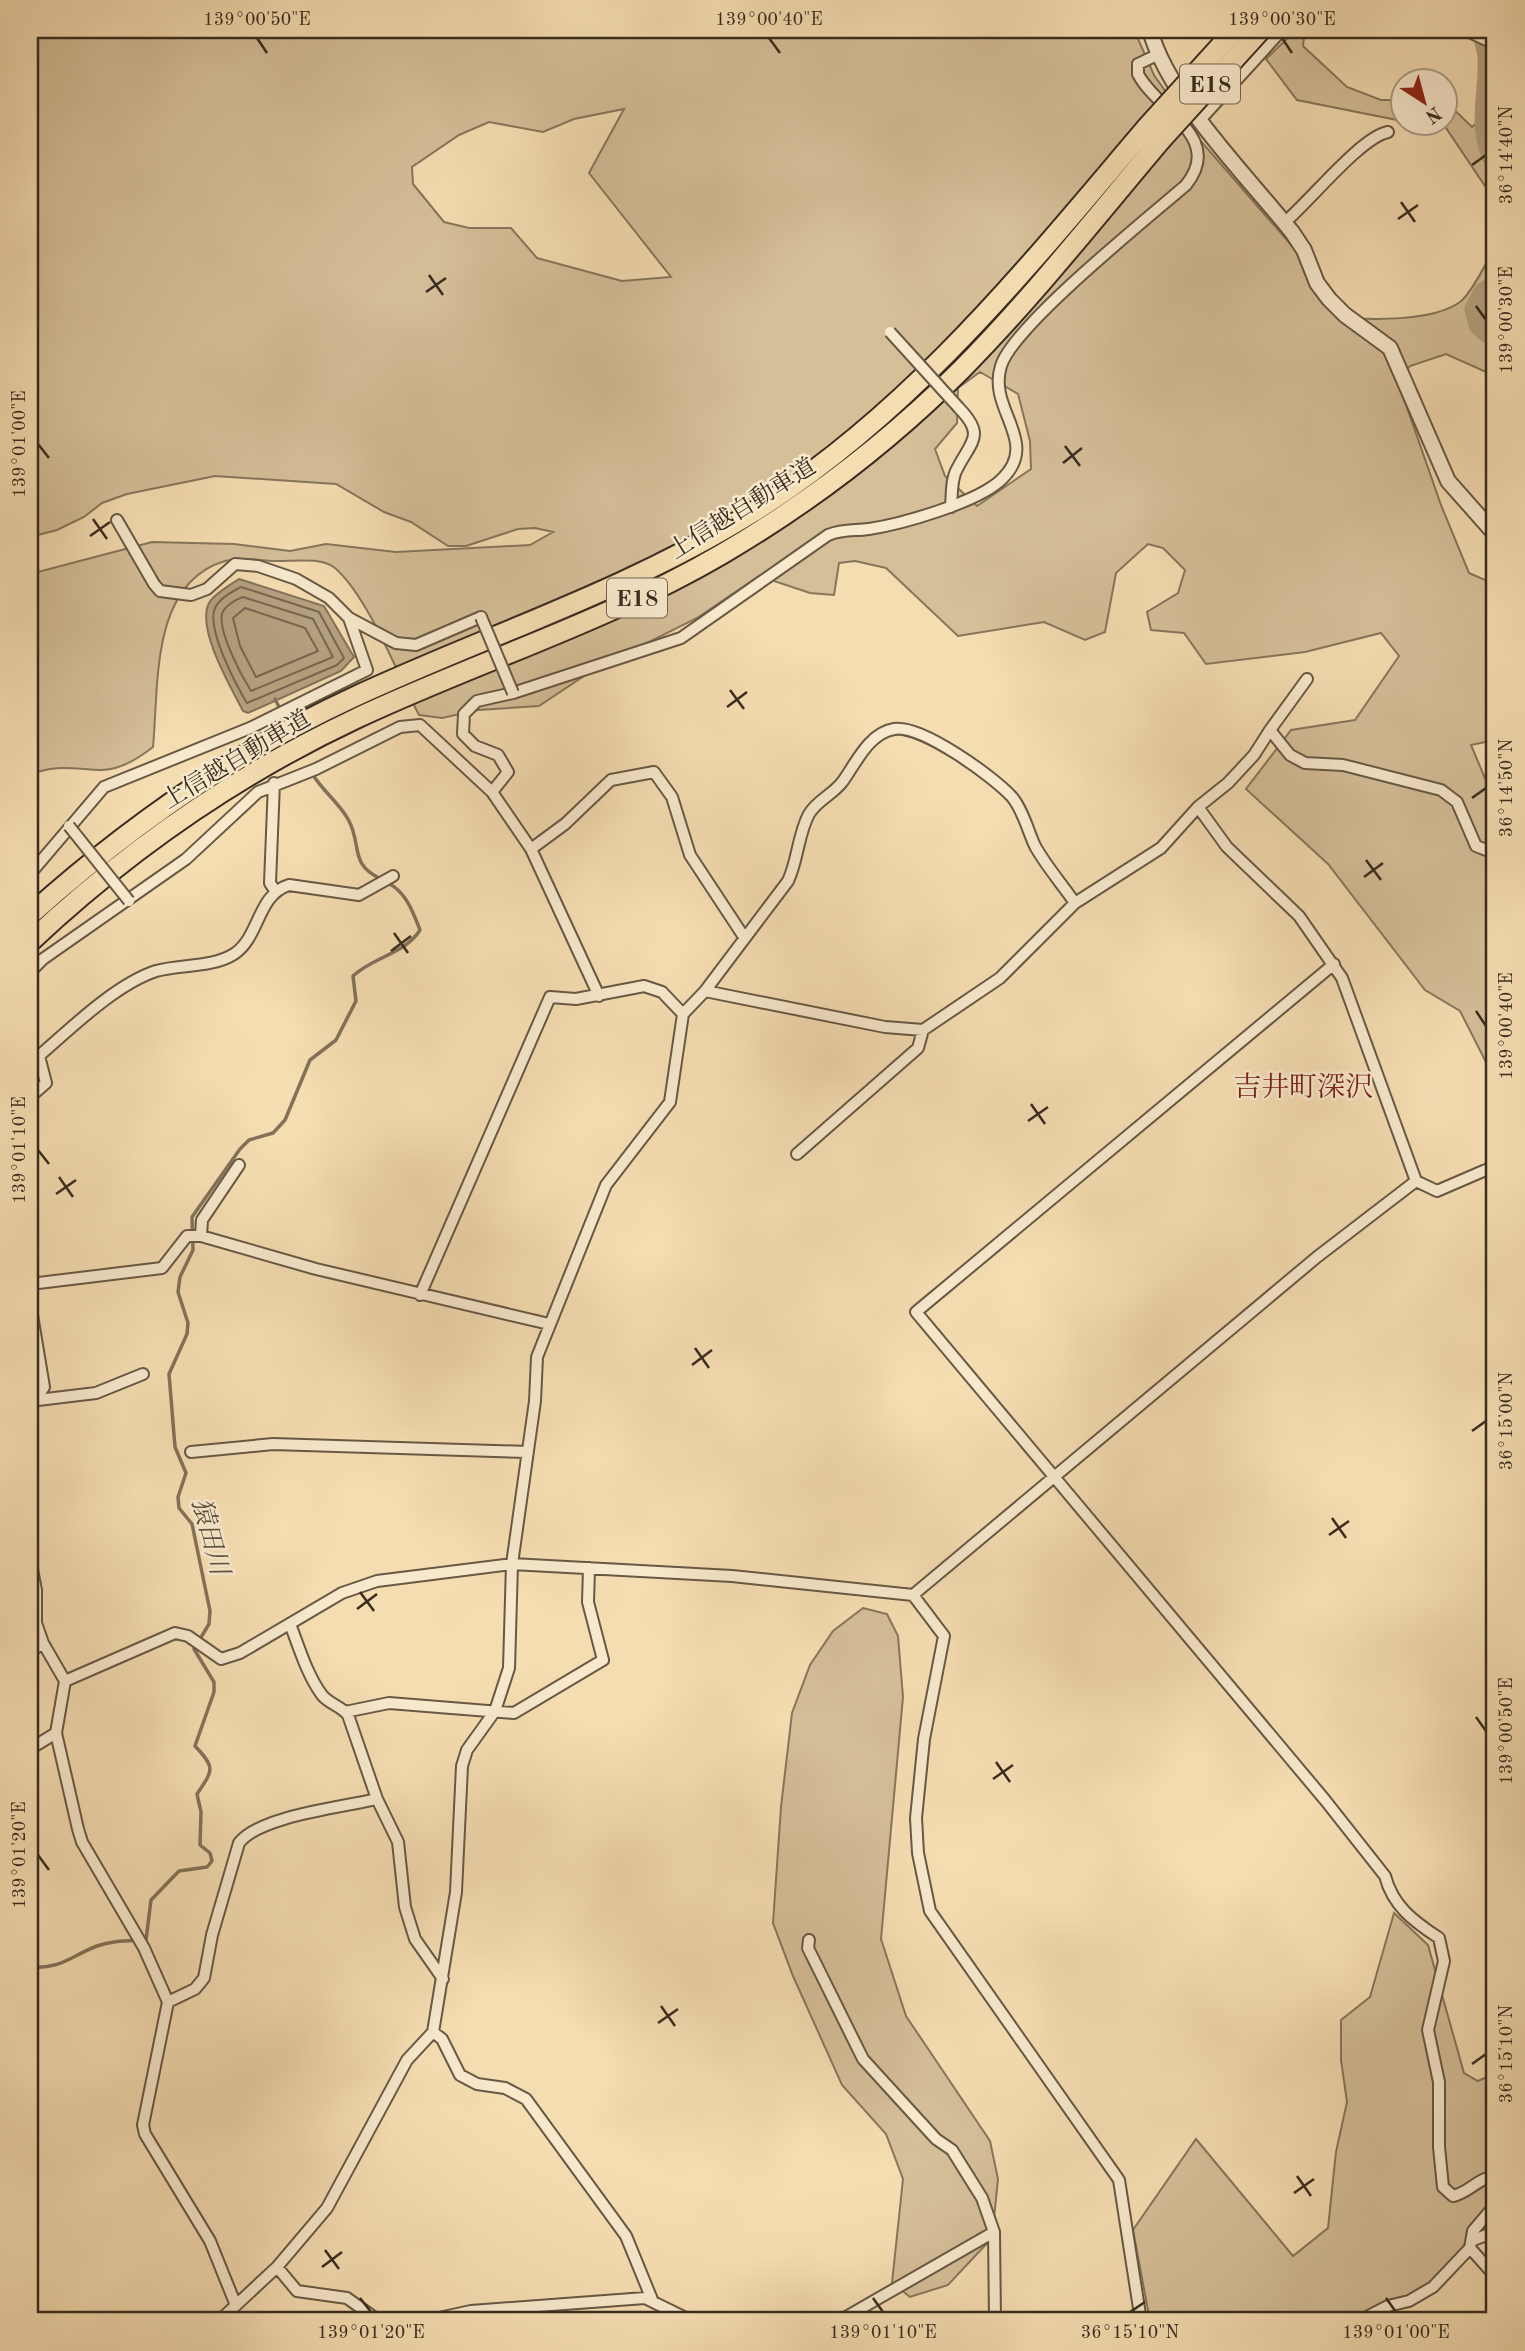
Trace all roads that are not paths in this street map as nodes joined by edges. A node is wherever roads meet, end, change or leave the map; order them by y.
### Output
1 (1150, 30) edge
2 (1235, 30) edge
3 (1261, 30) edge
4 (1282, 30) edge
5 (1465, 30) edge
6 (1495, 44) edge
7 (1157, 55) junction
8 (1201, 119) junction
9 (1388, 132) dead end
10 (1154, 134) junction
11 (1284, 222) junction
12 (890, 332) dead end
13 (951, 507) junction
14 (117, 520) dead end
15 (1495, 534) edge
16 (349, 618) junction
17 (1307, 679) dead end
18 (513, 694) junction
19 (1270, 730) junction
20 (275, 783) junction
21 (492, 792) junction
22 (1198, 807) junction
23 (69, 827) junction
24 (531, 849) junction
25 (1495, 853) edge
26 (30, 874) edge
27 (393, 876) dead end
28 (276, 891) junction
29 (129, 901) junction
30 (1075, 903) junction
31 (30, 915) edge
32 (744, 937) junction
33 (30, 942) edge
34 (1334, 964) junction
35 (30, 972) edge
36 (705, 991) junction
37 (599, 996) junction
38 (683, 1014) junction
39 (923, 1030) junction
40 (30, 1097) edge
41 (797, 1154) dead end
42 (1495, 1163) edge
43 (239, 1165) dead end
44 (1416, 1181) junction
45 (201, 1236) junction
46 (30, 1284) edge
47 (421, 1295) junction
48 (30, 1303) edge
49 (549, 1324) junction
50 (143, 1374) dead end
51 (34, 1404) edge
52 (191, 1452) dead end
53 (528, 1452) junction
54 (1054, 1477) junction
55 (30, 1559) edge
56 (512, 1564) junction
57 (590, 1568) junction
58 (913, 1595) junction
59 (290, 1624) junction
60 (43, 1643) junction
61 (30, 1652) edge
62 (65, 1681) junction
63 (345, 1712) junction
64 (495, 1712) junction
65 (56, 1733) junction
66 (30, 1749) edge
67 (377, 1799) junction
68 (809, 1940) dead end
69 (443, 1979) junction
70 (168, 2002) junction
71 (433, 2032) junction
72 (1495, 2177) edge
73 (1495, 2205) edge
74 (994, 2232) junction
75 (1495, 2232) edge
76 (1472, 2244) junction
77 (277, 2267) junction
78 (1495, 2276) edge
79 (653, 2302) junction
80 (235, 2303) junction
81 (219, 2321) edge
82 (379, 2321) edge
83 (425, 2321) edge
84 (692, 2321) edge
85 (839, 2321) edge
86 (995, 2321) edge
87 (1141, 2321) edge
88 (1359, 2321) edge

1 - 7 street
2 - 10 highway, 上信越自動車道 / E18, bridge
3 - 10 highway, 上信越自動車道 / E18, bridge
4 - 8 street
5 - 6 street
7 - 8 street
7 - 13 street
8 - 11 street
9 - 11 street
10 - 31 highway, 上信越自動車道 / E18
10 - 33 highway, 上信越自動車道 / E18
11 - 15 street
12 - 13 street, bridge
13 - 18 street
14 - 16 street
16 - 18 street, bridge
16 - 23 street
17 - 19 street
18 - 21 street
19 - 22 street
19 - 25 street
20 - 21 street
20 - 28 street
20 - 29 street
21 - 24 street
22 - 30 street
22 - 34 street
23 - 26 street
23 - 29 street, bridge
24 - 32 street
24 - 37 street
27 - 28 street
28 - 40 street
29 - 35 street
30 - 32 street
30 - 39 street
32 - 36 street
34 - 44 street
34 - 54 street
36 - 38 street
36 - 39 street
37 - 38 street
37 - 47 street
38 - 49 street
39 - 41 street
42 - 44 street
43 - 45 street
44 - 54 street
45 - 46 street
45 - 47 street
47 - 49 street
48 - 51 street
49 - 53 street
50 - 51 street
52 - 53 street
53 - 56 street
54 - 58 street
54 - 72 street
55 - 60 street
56 - 57 street
56 - 59 street
56 - 64 street
57 - 58 street
57 - 64 street
58 - 87 street
59 - 62 street
59 - 63 street
60 - 61 street
60 - 62 street
62 - 65 street
63 - 64 street
63 - 67 street
64 - 69 street
65 - 66 street
65 - 70 street
67 - 69 street
67 - 70 street
68 - 74 street
69 - 71 street
70 - 80 street
71 - 77 street
71 - 79 street
73 - 76 street
74 - 85 street
74 - 86 street
75 - 76 street
76 - 78 street
76 - 88 street
77 - 80 street
77 - 82 street
79 - 83 street
79 - 84 street
80 - 81 street

